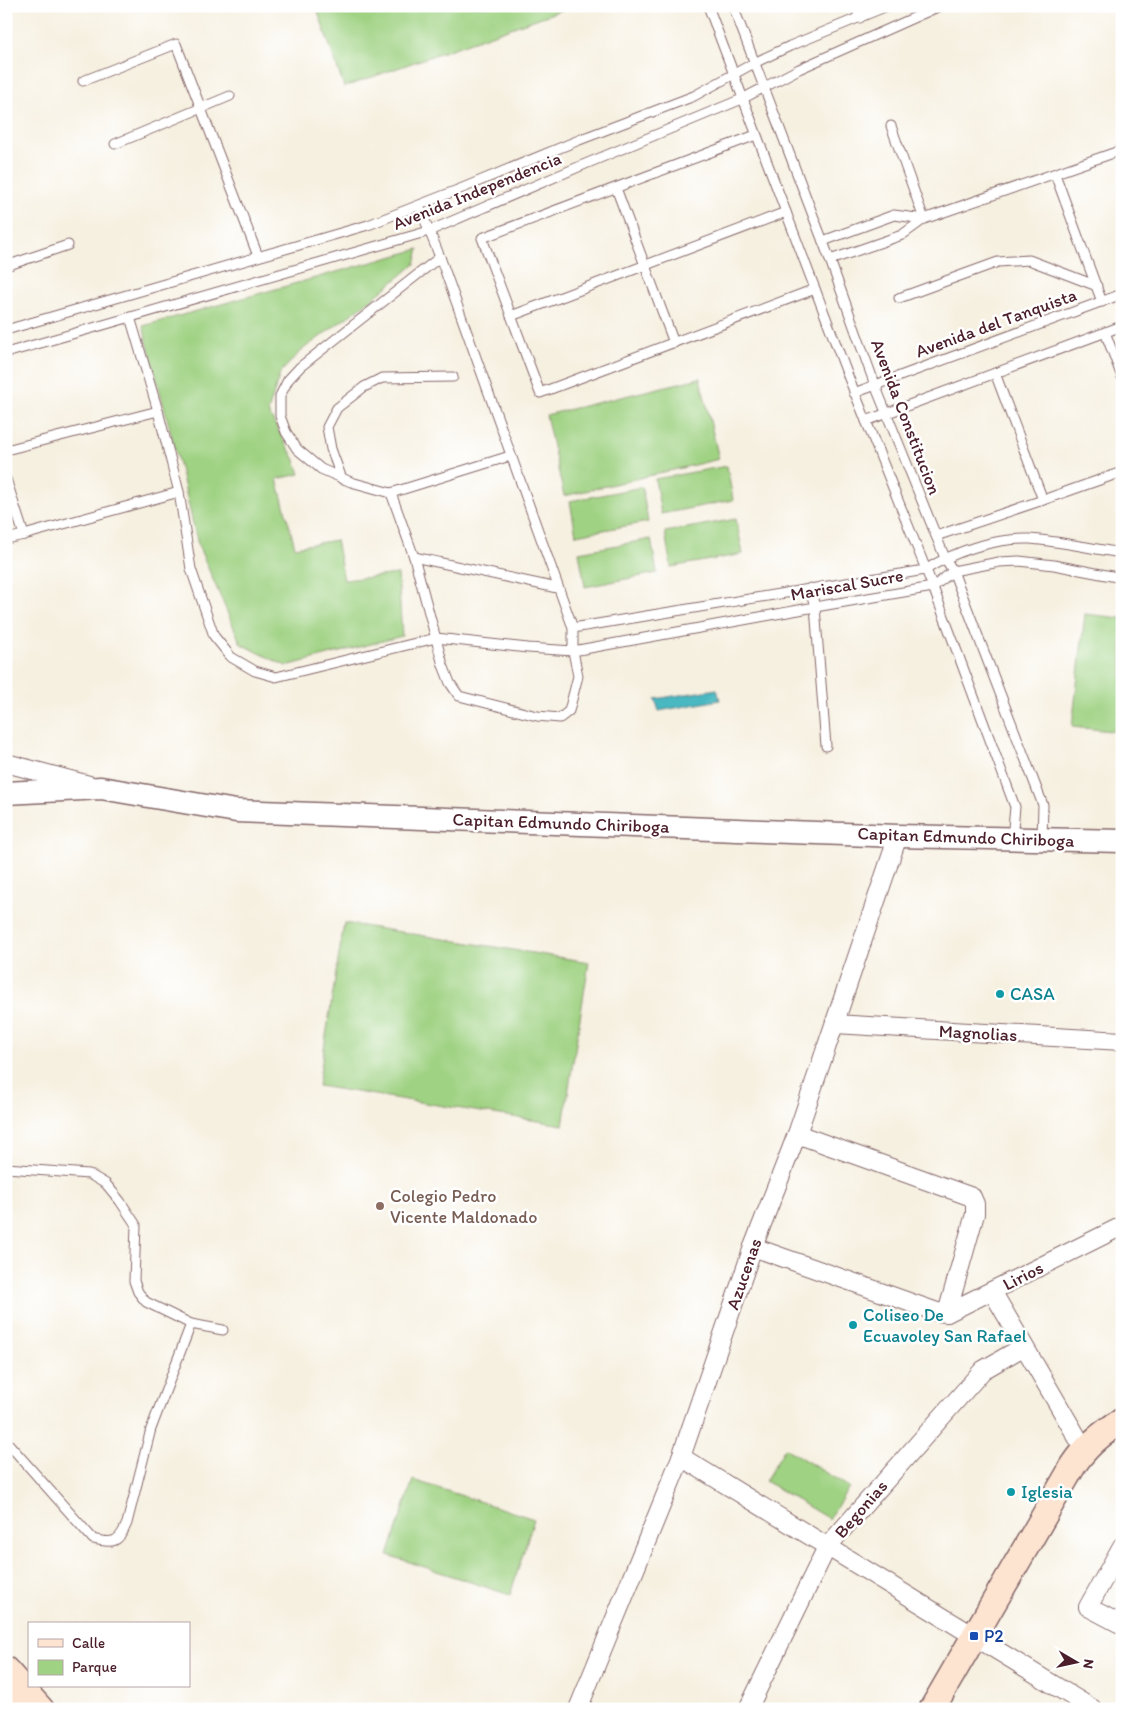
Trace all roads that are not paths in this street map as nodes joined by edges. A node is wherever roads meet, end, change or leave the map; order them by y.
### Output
1 (708, 6) edge
2 (733, 6) edge
3 (855, 6) edge
4 (887, 6) edge
5 (940, 6) edge
6 (860, 18) junction
7 (754, 63) junction
8 (734, 74) junction
9 (83, 81) dead end
10 (764, 89) junction
11 (230, 96) dead end
12 (742, 99) junction
13 (201, 108) junction
14 (891, 126) dead end
15 (756, 135) junction
16 (115, 144) dead end
17 (1122, 150) edge
18 (1055, 174) junction
19 (616, 188) junction
20 (419, 206) junction
21 (786, 212) junction
22 (924, 219) junction
23 (429, 232) junction
24 (823, 241) junction
25 (68, 245) dead end
26 (258, 256) junction
27 (440, 257) junction
28 (830, 260) junction
29 (645, 265) junction
30 (6, 266) edge
31 (1097, 286) junction
32 (815, 289) junction
33 (1122, 294) edge
34 (899, 298) dead end
35 (1102, 302) junction
36 (511, 316) junction
37 (130, 317) junction
38 (1122, 326) edge
39 (6, 330) edge
40 (1105, 332) junction
41 (674, 343) junction
42 (6, 353) edge
43 (995, 373) junction
44 (453, 377) dead end
45 (1122, 377) edge
46 (875, 385) junction
47 (854, 393) junction
48 (158, 411) junction
49 (886, 414) junction
50 (866, 421) junction
51 (6, 450) edge
52 (510, 456) junction
53 (1122, 472) edge
54 (6, 479) edge
55 (342, 479) junction
56 (179, 492) junction
57 (392, 493) junction
58 (1043, 500) junction
59 (24, 535) junction
60 (936, 536) junction
61 (6, 539) edge
62 (1122, 553) edge
63 (414, 556) junction
64 (944, 558) junction
65 (925, 570) junction
66 (953, 571) junction
67 (1122, 578) edge
68 (933, 587) junction
69 (557, 588) junction
70 (810, 588) junction
71 (815, 606) junction
72 (573, 628) junction
73 (436, 638) junction
74 (573, 651) junction
75 (826, 746) dead end
76 (6, 762) edge
77 (101, 788) junction
78 (6, 793) edge
79 (898, 836) junction
80 (1012, 839) junction
81 (1042, 840) junction
82 (1122, 841) edge
83 (835, 1024) junction
84 (1122, 1041) edge
85 (797, 1134) junction
86 (6, 1168) edge
87 (1122, 1226) edge
88 (753, 1247) junction
89 (992, 1292) junction
90 (947, 1313) junction
91 (192, 1324) junction
92 (223, 1330) dead end
93 (1023, 1347) junction
94 (1122, 1421) edge
95 (6, 1441) edge
96 (1084, 1449) junction
97 (681, 1457) junction
98 (1122, 1546) edge
99 (827, 1547) junction
100 (1122, 1625) edge
101 (974, 1636) junction
102 (6, 1670) edge
103 (6, 1700) edge
104 (14, 1709) edge
105 (41, 1709) edge
106 (578, 1709) edge
107 (748, 1709) edge
108 (932, 1709) edge
109 (1093, 1709) edge

1 - 8 lane
2 - 7 lane, Avenida Constitucion
3 - 6 lane
4 - 6 lane, Avenida Independencia
5 - 10 lane, Avenida Independencia
6 - 7 lane, Avenida Independencia
7 - 8 lane, Avenida Independencia
7 - 10 lane, Avenida Constitucion
8 - 12 lane
8 - 20 lane, Avenida Independencia
9 - 13 lane
10 - 12 lane, Avenida Independencia
10 - 24 lane, Avenida Constitucion
11 - 13 lane
12 - 15 lane
12 - 23 lane, Avenida Independencia
13 - 16 lane
13 - 26 lane
14 - 22 lane
15 - 19 lane
15 - 21 lane
17 - 18 lane
18 - 22 lane
18 - 31 lane
19 - 29 lane
19 - 36 lane
20 - 23 lane
20 - 26 lane, Avenida Independencia
21 - 29 lane
21 - 32 lane
22 - 24 lane
22 - 28 lane
23 - 27 lane
23 - 37 lane, Avenida Independencia
24 - 28 lane, Avenida Constitucion
25 - 30 lane
26 - 39 lane, Avenida Independencia
27 - 52 lane
27 - 55 lane
28 - 46 lane, Avenida Constitucion
29 - 36 lane
29 - 41 lane
31 - 34 lane
31 - 35 lane
32 - 41 lane
32 - 47 lane
33 - 35 lane, Avenida del Tanquista
35 - 46 lane, Avenida del Tanquista
36 - 41 lane
37 - 42 lane, Avenida Independencia
37 - 48 lane, Mariscal Sucre
38 - 40 lane
40 - 43 lane
40 - 45 lane
43 - 49 lane
43 - 58 lane
44 - 55 lane
46 - 47 lane, Avenida del Tanquista
46 - 49 lane, Avenida Constitucion
47 - 50 lane
48 - 51 lane
48 - 56 lane, Mariscal Sucre
49 - 50 lane
49 - 60 lane, Avenida Constitucion
50 - 65 lane
52 - 57 lane
52 - 69 lane
53 - 58 lane
54 - 59 lane
55 - 57 lane
56 - 59 lane
56 - 73 lane, Mariscal Sucre
57 - 63 lane
58 - 60 lane
59 - 61 lane
60 - 64 lane, Avenida Constitucion
62 - 64 lane, Mariscal Sucre
63 - 69 lane
63 - 73 lane
64 - 65 lane, Mariscal Sucre
64 - 66 lane, Avenida Constitucion
65 - 68 lane
65 - 70 lane, Mariscal Sucre
66 - 67 lane, Mariscal Sucre
66 - 68 lane, Mariscal Sucre
66 - 81 lane, Avenida Constitucion
68 - 71 lane, Mariscal Sucre
68 - 80 lane
69 - 72 lane
70 - 71 lane
70 - 72 lane, Mariscal Sucre
71 - 74 lane, Mariscal Sucre
71 - 75 lane
72 - 74 lane
73 - 74 lane, Mariscal Sucre
73 - 74 lane
76 - 77 street, Capitan Edmundo Chiriboga
77 - 78 street
77 - 79 street, Capitan Edmundo Chiriboga
79 - 80 street, Capitan Edmundo Chiriboga
79 - 83 street, Azucenas
80 - 81 street, Capitan Edmundo Chiriboga
81 - 82 street, Capitan Edmundo Chiriboga
83 - 84 street, Magnolias
83 - 85 street, Azucenas
85 - 88 street, Azucenas
85 - 90 street
86 - 91 lane
87 - 89 street, Lirios
88 - 90 street
88 - 97 street, Azucenas
89 - 90 street, Lirios
89 - 93 street
91 - 92 lane
91 - 95 lane
93 - 96 street
93 - 99 street, Begonias
94 - 96 main road
96 - 101 main road
97 - 99 street
97 - 106 street, Azucenas
98 - 100 street
99 - 101 street
99 - 107 street, Begonias
101 - 108 main road
101 - 109 street
102 - 105 main road
103 - 104 main road

